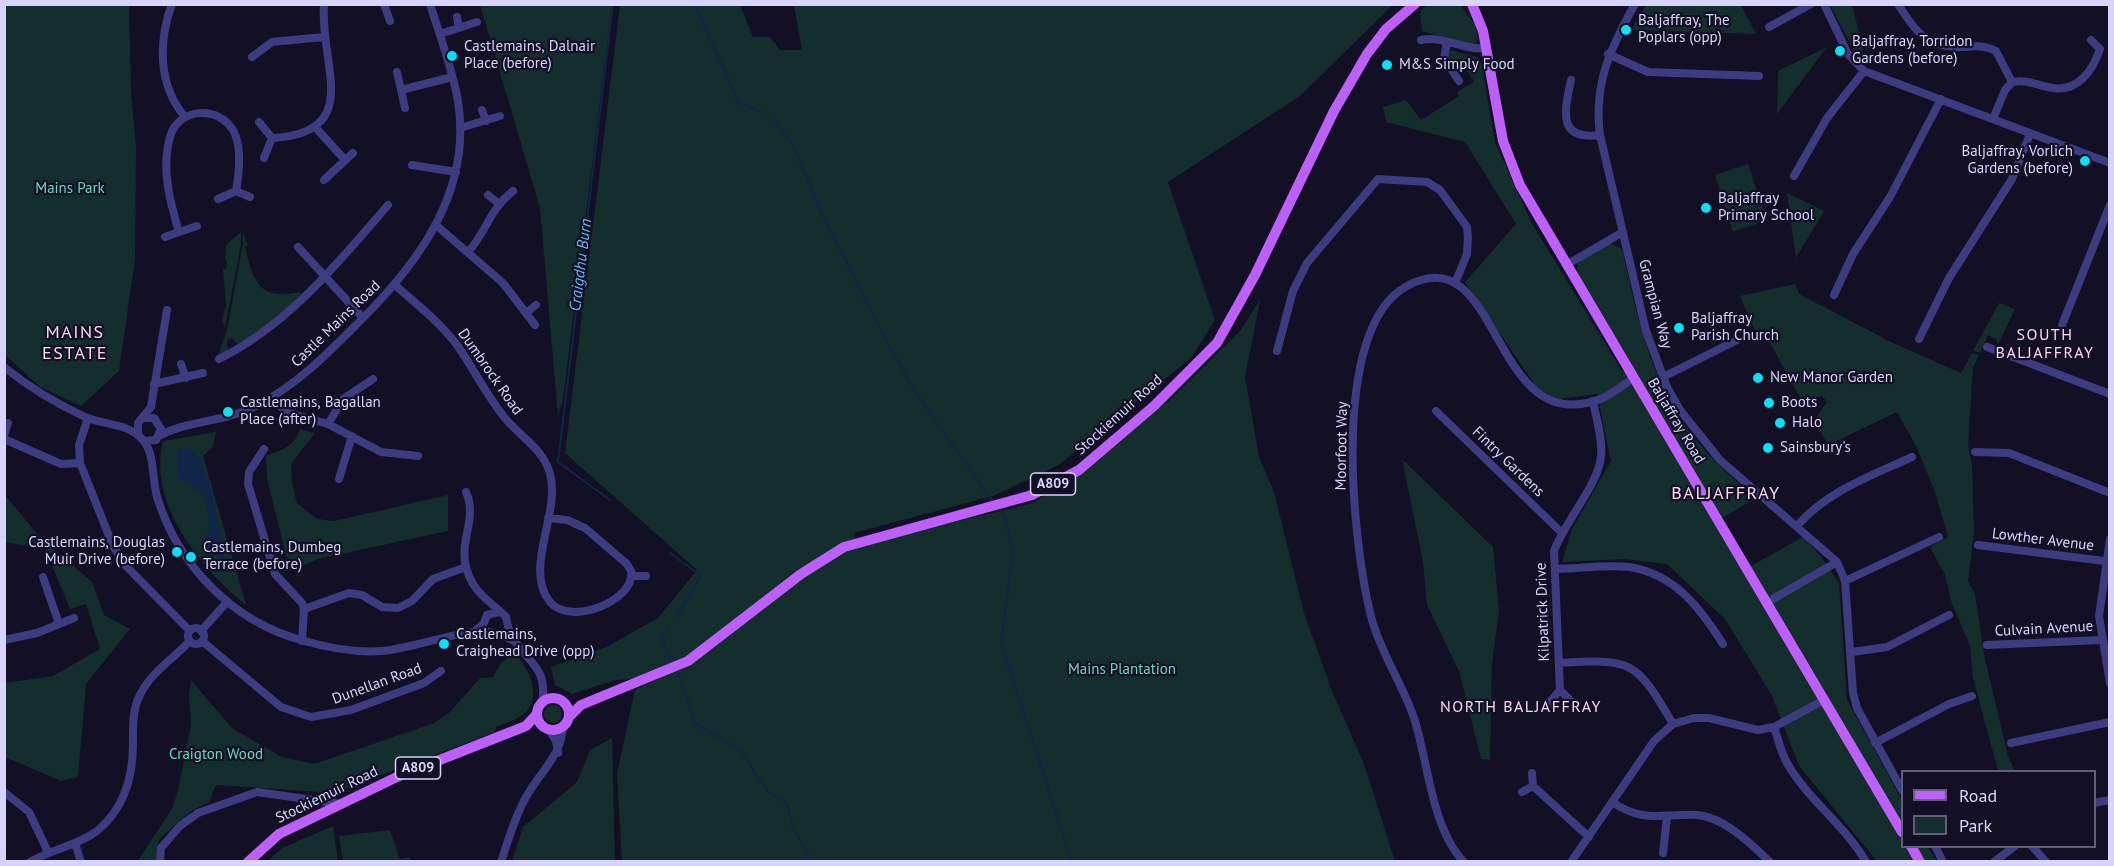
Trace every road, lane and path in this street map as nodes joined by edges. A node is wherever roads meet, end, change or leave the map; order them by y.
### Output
1 (172, 4) edge
2 (324, 4) edge
3 (396, 4) edge
4 (430, 4) edge
5 (1415, 4) edge
6 (1635, 4) edge
7 (1811, 4) edge
8 (1824, 4) edge
9 (1898, 4) edge
10 (1472, 5) edge
11 (385, 6) edge
12 (456, 17) dead end
13 (390, 21) dead end
14 (477, 22) dead end
15 (1769, 27) dead end
16 (459, 28) junction
17 (440, 34) junction
18 (324, 37) junction
19 (1421, 40) dead end
20 (2091, 40) dead end
21 (1447, 42) junction
22 (2109, 44) edge
23 (1486, 48) junction
24 (2100, 49) junction
25 (1608, 54) junction
26 (252, 57) dead end
27 (1864, 71) junction
28 (397, 72) dead end
29 (452, 76) junction
30 (1759, 76) dead end
31 (1571, 80) dead end
32 (1459, 81) dead end
33 (2012, 82) junction
34 (401, 90) junction
35 (1941, 99) junction
36 (405, 108) dead end
37 (482, 110) dead end
38 (500, 116) dead end
39 (185, 117) junction
40 (1994, 118) junction
41 (486, 121) junction
42 (259, 122) dead end
43 (315, 128) junction
44 (460, 128) junction
45 (2030, 134) junction
46 (1600, 135) junction
47 (272, 138) junction
48 (353, 153) dead end
49 (264, 158) dead end
50 (345, 160) junction
51 (2109, 164) edge
52 (412, 165) dead end
53 (456, 172) junction
54 (1794, 176) dead end
55 (324, 180) dead end
56 (236, 191) junction
57 (513, 191) dead end
58 (488, 195) dead end
59 (250, 197) dead end
60 (218, 199) dead end
61 (498, 203) junction
62 (2109, 205) edge
63 (388, 206) dead end
64 (197, 225) dead end
65 (437, 226) junction
66 (179, 232) junction
67 (1623, 232) junction
68 (165, 237) dead end
69 (298, 247) dead end
70 (469, 251) junction
71 (1566, 266) junction
72 (326, 275) junction
73 (1456, 281) junction
74 (395, 285) junction
75 (1834, 295) dead end
76 (536, 305) dead end
77 (167, 310) dead end
78 (526, 313) junction
79 (363, 318) junction
80 (534, 325) dead end
81 (2062, 325) dead end
82 (1919, 339) dead end
83 (1737, 340) dead end
84 (1987, 347) dead end
85 (1278, 351) dead end
86 (219, 359) dead end
87 (181, 364) dead end
88 (4, 367) edge
89 (203, 373) dead end
90 (1663, 377) junction
91 (186, 378) junction
92 (1633, 378) junction
93 (373, 379) dead end
94 (154, 384) junction
95 (2109, 394) edge
96 (272, 397) junction
97 (1593, 401) junction
98 (151, 407) junction
99 (1436, 411) dead end
100 (88, 418) junction
101 (141, 420) junction
102 (157, 421) junction
103 (8, 423) dead end
104 (328, 424) junction
105 (123, 427) junction
106 (175, 428) junction
107 (352, 436) junction
108 (4, 437) edge
109 (141, 438) junction
110 (157, 438) junction
111 (264, 449) dead end
112 (1975, 452) dead end
113 (150, 454) junction
114 (418, 456) dead end
115 (1912, 457) dead end
116 (80, 463) junction
117 (339, 479) dead end
118 (466, 492) dead end
119 (2109, 493) edge
120 (548, 518) junction
121 (1797, 526) junction
122 (1561, 532) junction
123 (1939, 537) dead end
124 (2109, 539) edge
125 (1978, 545) dead end
126 (2104, 561) junction
127 (1837, 562) junction
128 (466, 567) junction
129 (1555, 569) junction
130 (632, 576) junction
131 (646, 576) dead end
132 (43, 577) dead end
133 (1845, 581) junction
134 (485, 601) junction
135 (227, 602) junction
136 (1766, 603) junction
137 (304, 609) junction
138 (499, 612) junction
139 (1949, 615) dead end
140 (74, 618) dead end
141 (59, 624) junction
142 (489, 626) junction
143 (507, 626) junction
144 (201, 631) junction
145 (190, 636) junction
146 (4, 640) edge
147 (302, 640) junction
148 (2101, 640) junction
149 (202, 641) junction
150 (514, 641) junction
151 (1723, 644) dead end
152 (1987, 645) dead end
153 (1852, 652) junction
154 (1559, 663) junction
155 (441, 671) dead end
156 (2109, 683) edge
157 (1560, 690) junction
158 (1972, 696) dead end
159 (1824, 700) junction
160 (1571, 701) dead end
161 (544, 702) junction
162 (564, 703) junction
163 (1549, 703) dead end
164 (581, 705) junction
165 (566, 722) junction
166 (2109, 722) edge
167 (1673, 723) junction
168 (526, 726) junction
169 (1774, 727) junction
170 (547, 729) junction
171 (1875, 743) junction
172 (2011, 743) dead end
173 (558, 753) junction
174 (1532, 773) dead end
175 (1533, 786) junction
176 (1901, 788) edge
177 (4, 792) edge
178 (1522, 792) dead end
179 (1612, 802) junction
180 (341, 804) junction
181 (1667, 817) junction
182 (1901, 830) edge
183 (1589, 837) junction
184 (75, 843) junction
185 (1912, 848) edge
186 (2012, 848) edge
187 (2034, 848) edge
188 (48, 852) junction
189 (1663, 852) dead end
190 (30, 861) edge
191 (81, 861) edge
192 (160, 861) edge
193 (248, 861) edge
194 (501, 861) edge
195 (1464, 861) edge
196 (1571, 861) edge
197 (1770, 861) edge
198 (1866, 861) edge
199 (1920, 861) edge
200 (1994, 861) edge
201 (2046, 861) edge

1 - 39 street
2 - 18 street
3 - 11 street
4 - 17 street, Castle Mains Road
5 - 164 main road, Stockiemuir Road / A809
6 - 25 street, Grampian Way
7 - 15 street
8 - 27 street
9 - 33 street
10 - 23 main road, Baljaffray Road
11 - 13 street
12 - 16 street
14 - 16 street
16 - 17 street
17 - 29 street, Castle Mains Road
18 - 26 street
18 - 43 street
19 - 21 street
20 - 24 street
21 - 23 street
21 - 32 street
22 - 24 street
23 - 71 main road, Baljaffray Road
24 - 33 street
25 - 30 street
25 - 46 street, Grampian Way
27 - 35 street
27 - 54 street
28 - 34 street
29 - 34 street
29 - 44 street, Castle Mains Road
31 - 46 street
33 - 40 street
34 - 36 street
35 - 40 street
35 - 75 street
37 - 41 street
38 - 41 street
39 - 56 street
39 - 66 street
40 - 45 street
41 - 44 street
42 - 47 street
43 - 47 street
43 - 50 street
44 - 53 street, Castle Mains Road
45 - 51 street
45 - 82 street
46 - 67 street, Grampian Way
47 - 49 street
48 - 50 street
50 - 55 street
52 - 53 street
53 - 65 street, Castle Mains Road
56 - 59 street
56 - 60 street
57 - 61 street
58 - 61 street
61 - 70 street
62 - 81 street
63 - 72 street
64 - 66 street
65 - 70 street
65 - 74 street, Castle Mains Road
66 - 68 street
67 - 71 street
67 - 90 street, Grampian Way
69 - 72 street
70 - 78 street
71 - 92 main road, Baljaffray Road
72 - 79 street
72 - 86 street
73 - 85 street
73 - 97 street
73 - 195 street, Moorfoot Way
74 - 79 street, Castle Mains Road
74 - 120 street, Dumbrock Road
76 - 78 street
77 - 94 street
78 - 80 street
79 - 96 street, Castle Mains Road
83 - 90 street
84 - 95 street
87 - 91 street
88 - 100 street
89 - 91 street
90 - 121 street, Grampian Way
91 - 94 street
92 - 97 street
92 - 136 main road, Baljaffray Road
93 - 104 street
94 - 98 street
96 - 104 street
96 - 106 street, Castle Mains Road
97 - 122 street, Kilpatrick Drive
98 - 101 street
98 - 102 street
99 - 122 street, Fintry Gardens
100 - 105 street
100 - 116 street
101 - 102 street, Castle Mains Road
101 - 105 street, Castle Mains Road
101 - 109 street
102 - 106 street, Castle Mains Road
102 - 110 street
103 - 108 street
104 - 107 street
105 - 109 street
106 - 110 street, Castle Mains Road
107 - 114 street
107 - 117 street
108 - 116 street
109 - 110 street
109 - 113 street
110 - 113 street
111 - 137 street
112 - 119 street
113 - 135 street
115 - 121 street
116 - 145 street
118 - 128 street
120 - 130 street
120 - 130 street, Dumbrock Road
121 - 127 street, Grampian Way
122 - 129 street, Kilpatrick Drive
123 - 133 street
124 - 126 street
125 - 126 street, Lowther Avenue
126 - 148 street
127 - 133 street, Grampian Way
127 - 136 street
128 - 134 street
128 - 137 street
129 - 151 street
129 - 154 street, Kilpatrick Drive
130 - 131 street
132 - 141 street
133 - 153 street, Grampian Way
134 - 138 street
134 - 142 street
135 - 144 street
135 - 147 street
136 - 159 main road, Baljaffray Road
137 - 147 street
138 - 142 street
138 - 143 street
139 - 153 street
140 - 141 street
141 - 146 street
142 - 143 street
142 - 147 street
142 - 150 street
143 - 150 street
144 - 145 street
144 - 149 street
145 - 149 street
145 - 184 street
148 - 152 street, Culvain Avenue
148 - 156 street
149 - 155 street, Dunellan Road
150 - 161 street
153 - 171 street, Grampian Way
154 - 157 street, Kilpatrick Drive
154 - 167 street
157 - 160 street
157 - 163 street
158 - 171 street
159 - 169 street
159 - 182 main road, Baljaffray Road
161 - 162 main road, Stockiemuir Road
161 - 168 main road, Stockiemuir Road / A809
161 - 170 main road
162 - 164 main road, Stockiemuir Road / A809
162 - 165 main road
164 - 165 main road, Stockiemuir Road / A809
165 - 170 main road, Stockiemuir Road
165 - 173 street
166 - 172 street
167 - 169 street
167 - 179 street
168 - 170 main road, Stockiemuir Road / A809
168 - 180 main road, Stockiemuir Road / A809
169 - 198 street
170 - 173 street
171 - 176 street, Grampian Way
173 - 194 street
174 - 175 street
175 - 178 street
175 - 183 street
177 - 188 street
179 - 181 street
179 - 183 street
180 - 192 street
180 - 193 main road, Stockiemuir Road / A809
181 - 189 street
181 - 197 street
183 - 196 street
184 - 188 street
184 - 191 street
185 - 199 main road
186 - 200 street
187 - 201 street
188 - 190 street

